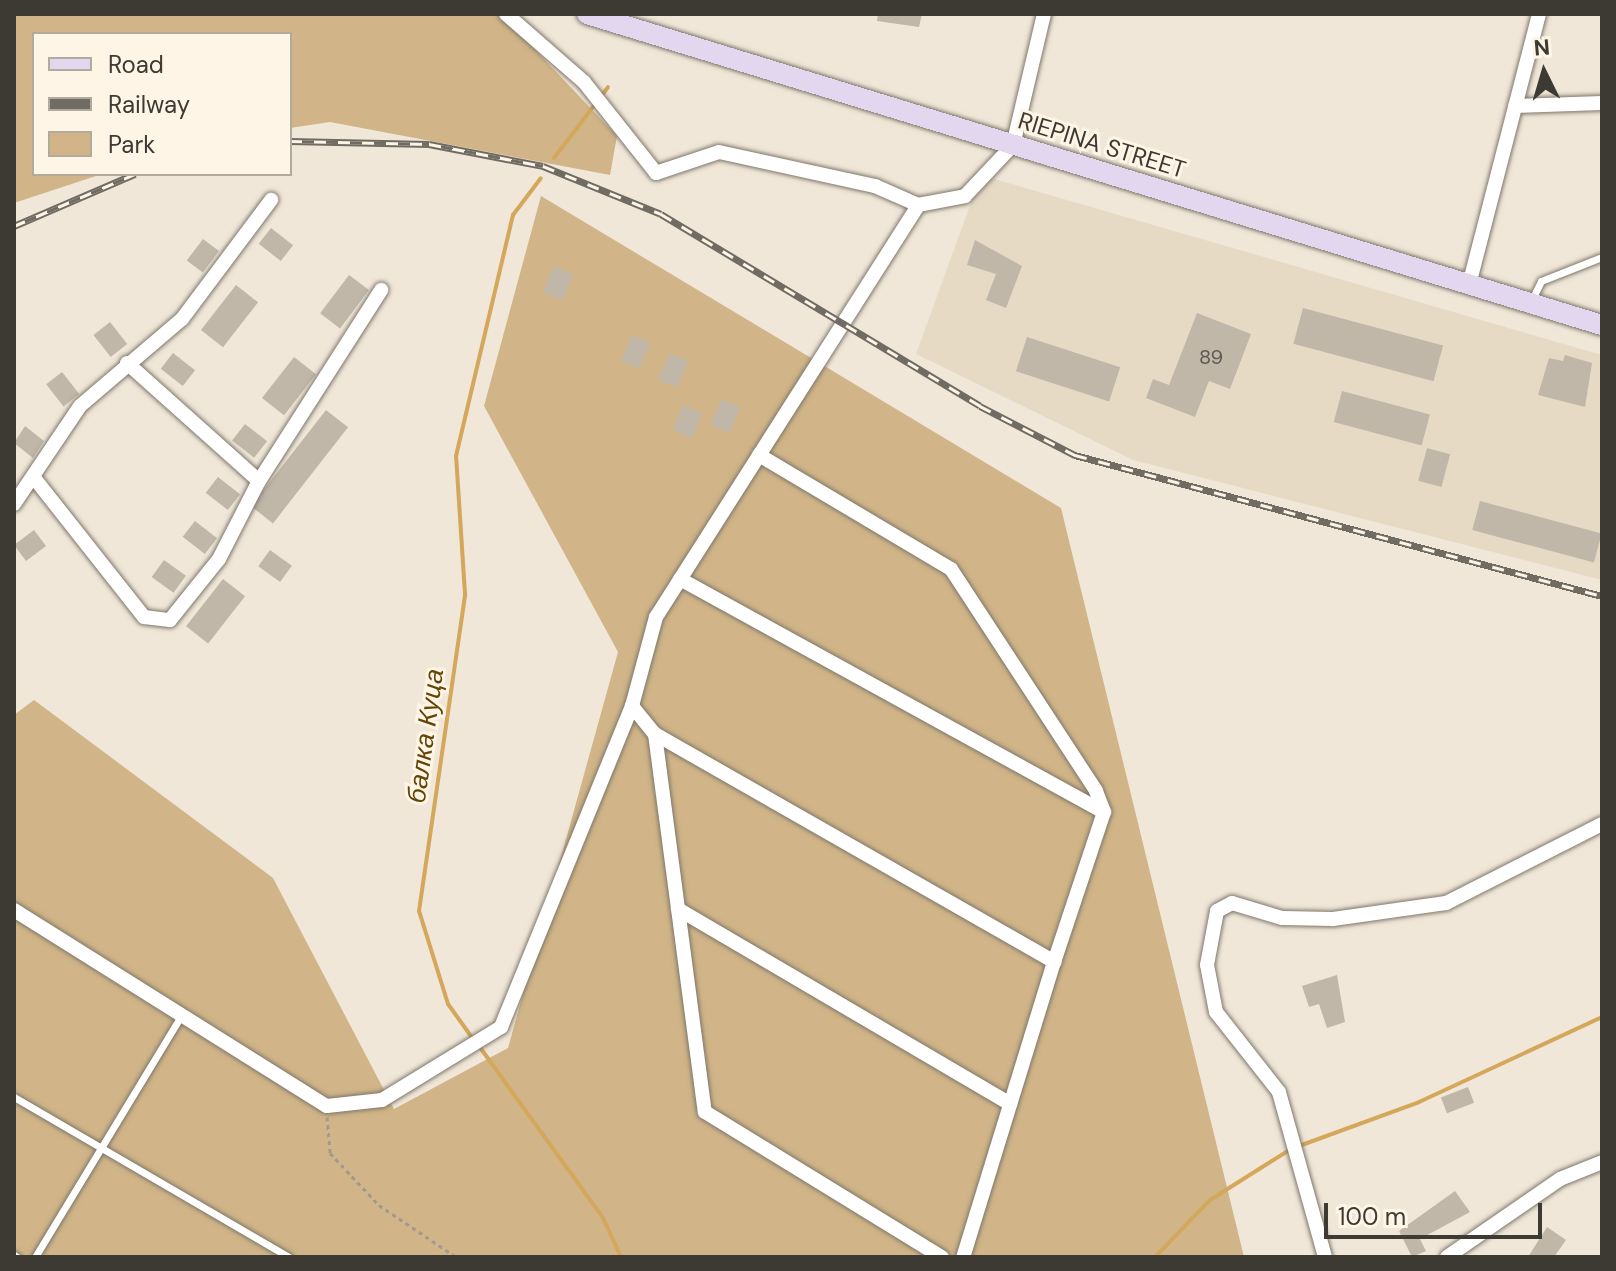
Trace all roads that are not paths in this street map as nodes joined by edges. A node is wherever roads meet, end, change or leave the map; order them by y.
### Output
1 (587, 14) edge
2 (1044, 14) edge
3 (1539, 14) edge
4 (516, 16) edge
5 (1602, 103) edge
6 (1515, 106) junction
7 (1013, 145) junction
8 (271, 200) dead end
9 (918, 205) junction
10 (1602, 257) edge
11 (1470, 281) junction
12 (381, 290) dead end
13 (1530, 301) junction
14 (1602, 325) edge
15 (127, 363) junction
16 (759, 455) junction
17 (35, 479) junction
18 (259, 481) junction
19 (14, 504) edge
20 (680, 579) junction
21 (632, 706) junction
22 (655, 734) junction
23 (1104, 812) junction
24 (1602, 824) edge
25 (678, 909) junction
26 (14, 910) edge
27 (1054, 962) junction
28 (181, 1016) junction
29 (14, 1097) edge
30 (1010, 1104) junction
31 (101, 1148) junction
32 (1602, 1162) edge
33 (35, 1257) edge
34 (289, 1257) edge
35 (942, 1257) edge
36 (963, 1257) edge
37 (1325, 1257) edge
38 (1447, 1257) edge

1 - 7 street, RIEPINA STREET
2 - 7 street
3 - 6 street
4 - 9 street
5 - 6 street
6 - 11 street
7 - 9 street
7 - 11 street, RIEPINA STREET
8 - 15 street
9 - 16 street
10 - 13 lane
11 - 13 street, RIEPINA STREET
12 - 18 street
13 - 14 street, RIEPINA STREET
15 - 17 street
15 - 18 street
16 - 20 street
16 - 23 street
17 - 18 street
17 - 19 street
20 - 21 street
20 - 23 street
21 - 22 street
21 - 28 street
22 - 25 street
22 - 27 street
23 - 27 street
24 - 37 street
25 - 30 street
25 - 35 street
26 - 28 street
27 - 30 street
28 - 31 lane
29 - 31 lane
30 - 36 street
31 - 33 lane
31 - 34 lane
32 - 38 street

